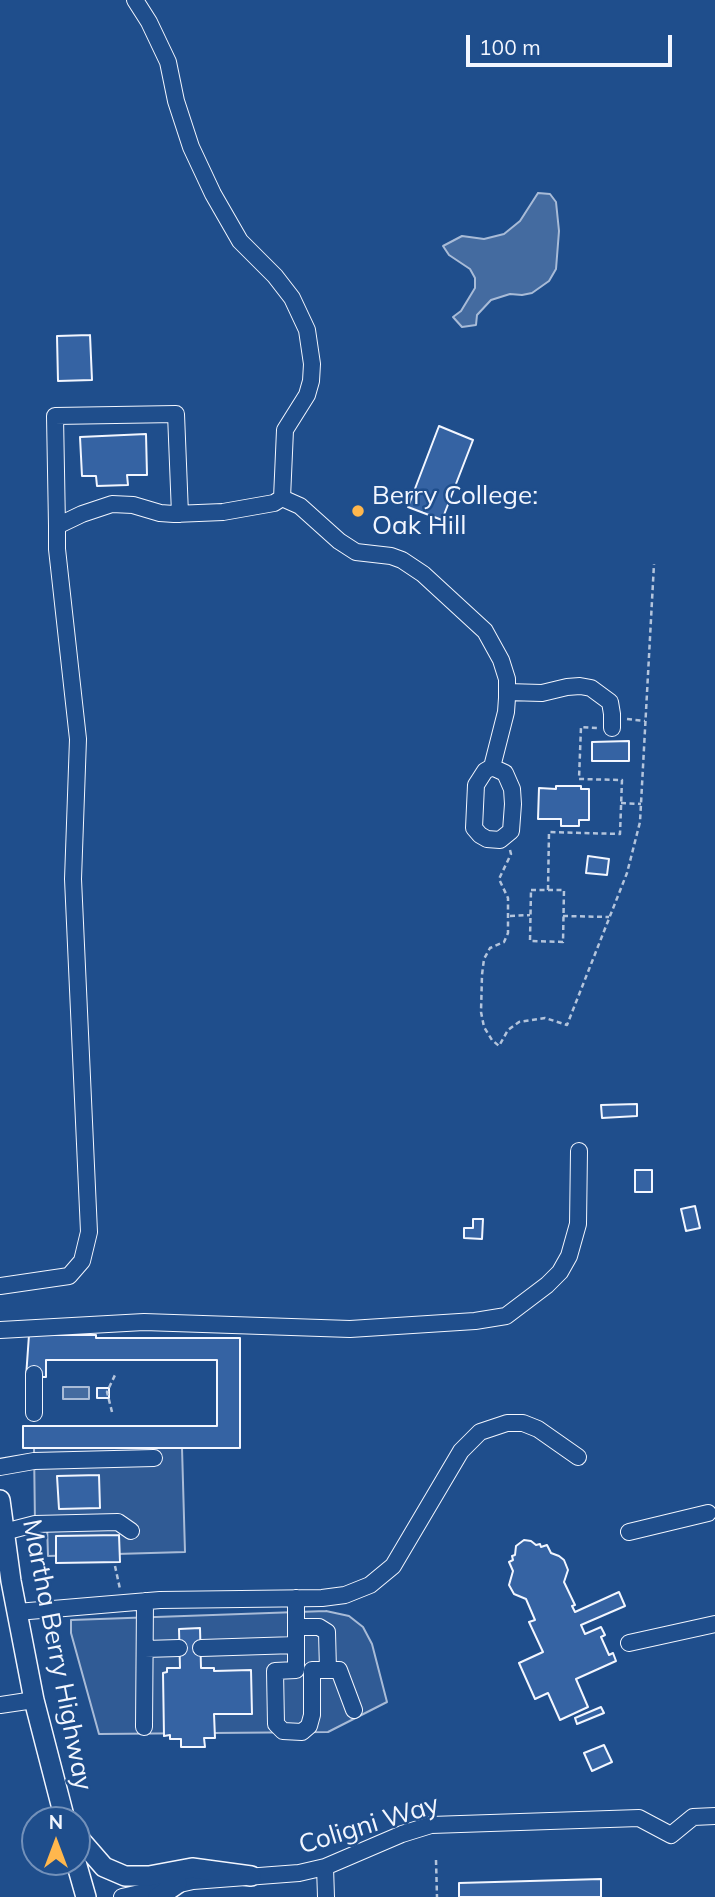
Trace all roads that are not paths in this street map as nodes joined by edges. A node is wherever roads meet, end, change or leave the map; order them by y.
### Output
1 (135, 0) edge
2 (282, 498) junction
3 (180, 514) junction
4 (57, 526) junction
5 (507, 692) junction
6 (612, 723) road end
7 (492, 767) junction
8 (579, 1151) dead end
9 (0, 1286) edge
10 (0, 1330) edge
11 (34, 1374) dead end
12 (34, 1413) dead end
13 (578, 1457) dead end
14 (154, 1458) dead end
15 (0, 1467) edge
16 (0, 1500) edge
17 (708, 1513) dead end
18 (131, 1531) dead end
19 (4, 1532) junction
20 (629, 1532) dead end
21 (6, 1581) edge
22 (296, 1598) junction
23 (145, 1601) junction
24 (17, 1612) junction
25 (715, 1624) edge
26 (296, 1627) junction
27 (629, 1643) dead end
28 (296, 1645) junction
29 (179, 1648) dead end
30 (201, 1648) dead end
31 (145, 1649) junction
32 (312, 1670) junction
33 (34, 1700) junction
34 (0, 1705) edge
35 (354, 1710) dead end
36 (144, 1727) dead end
37 (61, 1806) edge
38 (715, 1816) edge
39 (91, 1852) edge
40 (325, 1867) junction
41 (80, 1876) edge
42 (251, 1877) junction
43 (177, 1884) junction
44 (86, 1897) edge
45 (122, 1897) edge
46 (158, 1897) edge
47 (326, 1897) edge

1 - 2 street
2 - 3 street
2 - 5 street
3 - 4 street
3 - 4 street
4 - 9 street
5 - 6 street
5 - 7 street
7 - 7 street
8 - 10 street
11 - 12 street
13 - 22 street
14 - 15 street
16 - 19 main road, Martha Berry Highway
17 - 20 street
18 - 19 street
19 - 21 main road, Martha Berry Highway
21 - 24 main road, Martha Berry Highway
22 - 23 street
22 - 26 street
23 - 24 street
23 - 31 street
24 - 33 main road, Martha Berry Highway
25 - 27 street
26 - 28 street
26 - 32 street
28 - 30 street
28 - 32 street
29 - 31 street
31 - 36 street
32 - 35 street
33 - 34 street
33 - 37 main road, Martha Berry Highway
38 - 40 street, Coligni Way
39 - 42 main road
40 - 42 street, Coligni Way
40 - 47 street
41 - 44 main road
42 - 43 street, Coligni Way
43 - 45 street, Coligni Way
43 - 46 main road

